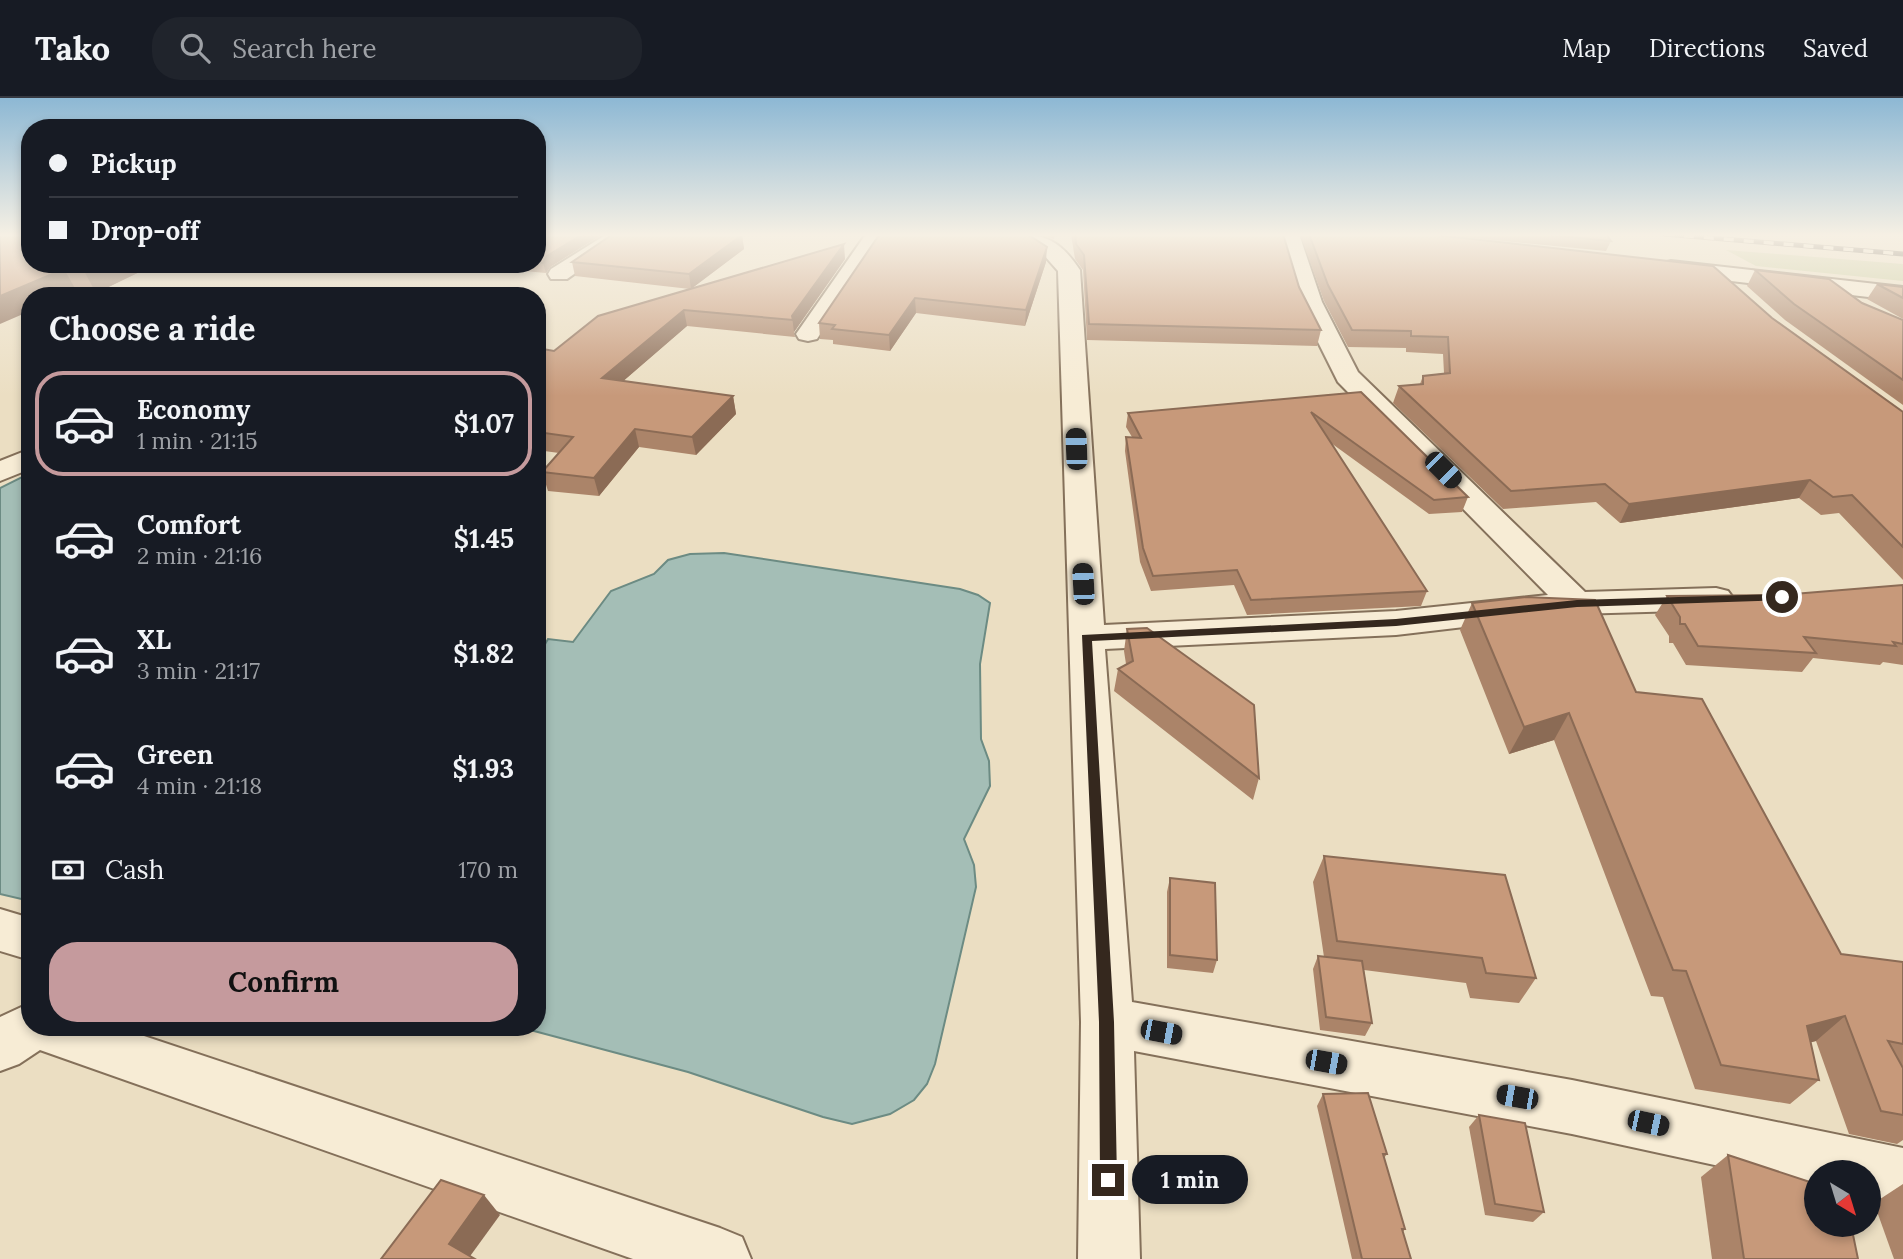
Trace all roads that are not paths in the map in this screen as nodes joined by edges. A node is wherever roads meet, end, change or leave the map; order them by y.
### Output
1 (839, 288) edge
2 (1070, 288) edge
3 (1306, 288) edge
4 (1732, 288) edge
5 (1827, 288) edge
6 (1846, 288) edge
7 (1903, 294) edge
8 (1745, 300) edge
9 (1861, 311) edge
10 (808, 334) dead end
11 (21, 462) edge
12 (0, 472) edge
13 (1754, 598) edge
14 (1577, 603) junction
15 (1086, 638) junction
16 (0, 930) edge
17 (21, 936) edge
18 (0, 1014) edge
19 (21, 1022) edge
20 (1107, 1022) junction
21 (21, 1031) edge
22 (70, 1036) edge
23 (0, 1046) edge
24 (1903, 1177) edge
25 (720, 1259) edge
26 (1110, 1259) edge

1 - 10 street
2 - 15 street
3 - 14 street
4 - 8 street
5 - 9 street
6 - 7 street
11 - 12 street
13 - 14 street
14 - 15 street
15 - 20 street
16 - 17 street
18 - 19 street
20 - 24 street
20 - 26 street
21 - 23 street
22 - 25 street

